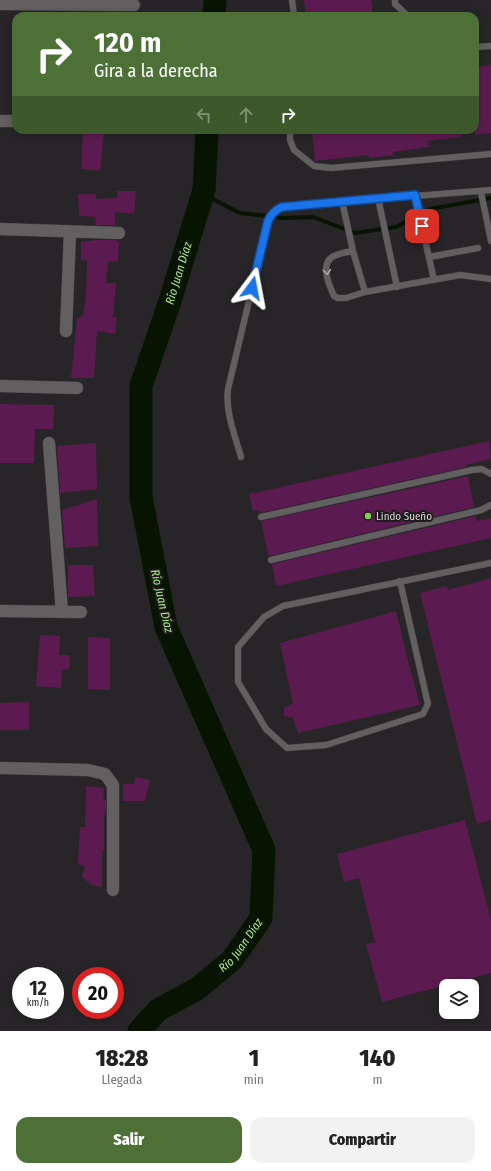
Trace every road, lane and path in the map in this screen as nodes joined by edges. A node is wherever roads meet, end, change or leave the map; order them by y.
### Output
1 (292, 0) edge
2 (395, 0) edge
3 (0, 4) edge
4 (134, 5) dead end
5 (294, 12) edge
6 (404, 12) edge
7 (491, 46) edge
8 (479, 47) edge
9 (0, 121) edge
10 (12, 121) edge
11 (290, 134) edge
12 (491, 154) edge
13 (491, 190) edge
14 (481, 192) junction
15 (415, 195) junction
16 (378, 198) junction
17 (342, 201) junction
18 (0, 229) edge
19 (70, 232) junction
20 (119, 233) dead end
21 (491, 241) edge
22 (478, 248) dead end
23 (353, 251) junction
24 (429, 257) junction
25 (491, 279) edge
26 (434, 280) junction
27 (397, 287) junction
28 (365, 292) junction
29 (66, 330) dead end
30 (0, 386) edge
31 (76, 388) dead end
32 (48, 443) dead end
33 (240, 457) dead end
34 (491, 474) edge
35 (491, 505) edge
36 (261, 517) dead end
37 (271, 560) dead end
38 (491, 563) edge
39 (400, 582) junction
40 (0, 611) edge
41 (62, 612) junction
42 (82, 612) dead end
43 (0, 768) edge
44 (113, 890) dead end

1 - 5 lane
2 - 6 lane
3 - 4 street
7 - 8 lane
9 - 10 street
11 - 12 lane
13 - 14 lane
14 - 15 lane
14 - 21 lane
15 - 16 lane
15 - 24 lane
16 - 17 lane
16 - 27 lane
17 - 23 lane
17 - 33 lane
18 - 19 street
19 - 20 street
19 - 29 street
22 - 24 lane
23 - 28 lane
23 -> 28 lane
24 - 26 lane
25 - 26 lane
26 - 27 lane
27 - 28 lane
30 - 31 street
32 - 41 street
34 - 36 lane
35 - 37 lane
38 - 39 lane
39 - 39 lane
40 - 41 street
41 - 42 street
43 - 44 street

